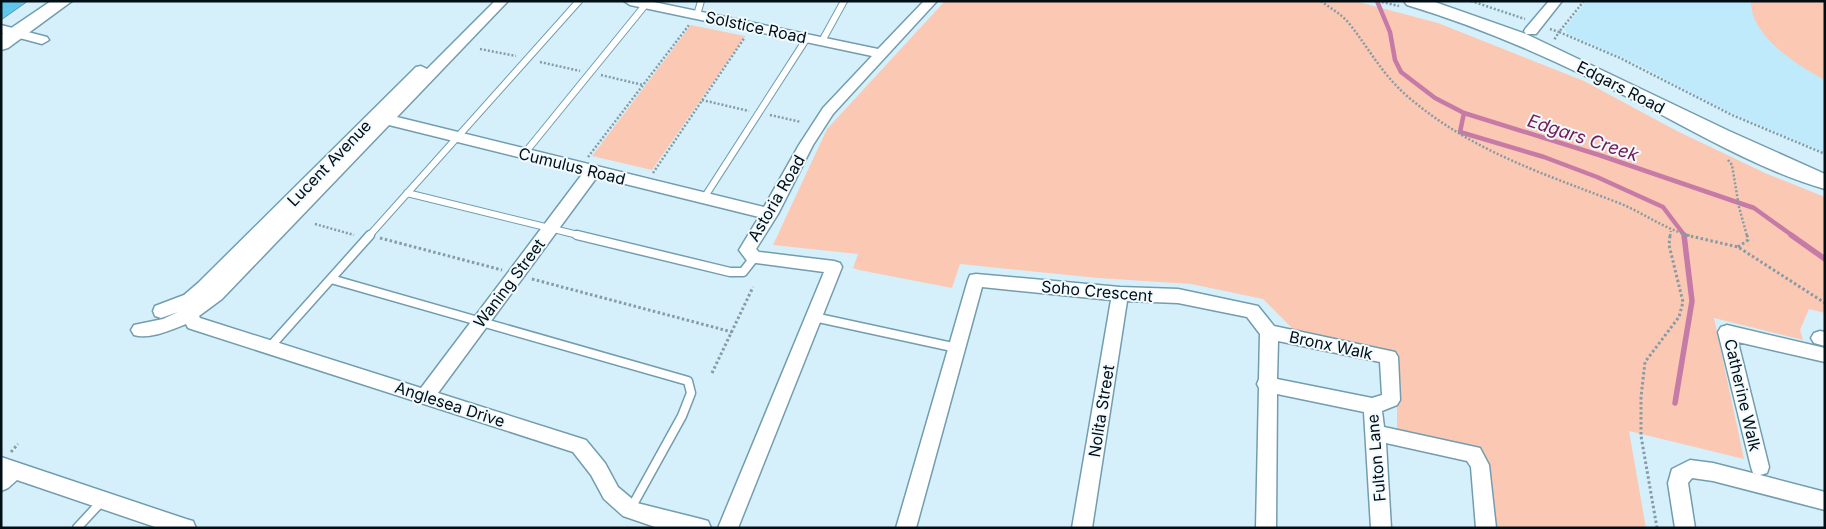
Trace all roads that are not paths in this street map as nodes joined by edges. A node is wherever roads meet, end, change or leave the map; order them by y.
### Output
1 (47, 1) edge
2 (63, 1) edge
3 (488, 1) edge
4 (502, 1) edge
5 (579, 1) edge
6 (630, 1) edge
7 (701, 1) edge
8 (844, 1) edge
9 (931, 1) edge
10 (1413, 1) edge
11 (1440, 1) edge
12 (1556, 1) edge
13 (646, 4) junction
14 (697, 15) junction
15 (1531, 32) junction
16 (5, 34) edge
17 (806, 38) junction
18 (42, 40) dead end
19 (822, 41) junction
20 (882, 54) junction
21 (381, 118) junction
22 (457, 137) junction
23 (524, 154) junction
24 (1825, 167) edge
25 (586, 169) junction
26 (1825, 182) edge
27 (407, 193) junction
28 (704, 198) junction
29 (770, 214) junction
30 (551, 227) junction
31 (754, 258) junction
32 (331, 279) junction
33 (1120, 294) junction
34 (186, 310) junction
35 (161, 311) dead end
36 (814, 317) junction
37 (480, 322) junction
38 (140, 330) dead end
39 (1268, 332) junction
40 (1824, 346) edge
41 (957, 348) junction
42 (269, 349) junction
43 (1266, 384) junction
44 (425, 396) junction
45 (1372, 406) junction
46 (1376, 433) junction
47 (1760, 467) dead end
48 (5, 473) edge
49 (103, 500) junction
50 (1825, 501) edge
51 (630, 510) junction
52 (77, 528) edge
53 (186, 528) edge
54 (701, 528) edge
55 (728, 528) edge
56 (906, 528) edge
57 (1082, 528) edge
58 (1266, 528) edge
59 (1381, 528) edge
60 (1486, 528) edge
61 (1685, 528) edge

1 - 16 main road
2 - 16 main road
3 - 21 street, Lucent Avenue
4 - 21 street, Lucent Avenue
5 - 22 lane
6 - 13 street, Solstice Road
7 - 14 lane
8 - 19 lane
9 - 20 street, Astoria Road
10 - 15 main road, Edgars Road
11 - 15 main road, Edgars Road
12 - 15 street
13 - 14 street, Solstice Road
13 - 23 lane
14 - 17 street, Solstice Road
15 - 24 main road, Edgars Road
15 - 26 main road, Edgars Road
16 - 18 street
17 - 19 street, Solstice Road
17 - 28 lane
19 - 20 street, Solstice Road
20 - 29 street, Astoria Road
21 - 22 street, Cumulus Road
21 - 34 street, Lucent Avenue
22 - 23 street, Cumulus Road
22 - 27 lane
23 - 25 street, Cumulus Road
25 - 28 street, Cumulus Road
25 - 30 street, Waning Street
27 - 30 lane
27 - 32 lane
28 - 29 street, Cumulus Road
29 - 31 street, Astoria Road
30 - 31 lane
30 - 37 street, Waning Street
31 - 36 street, Astoria Road
32 - 37 lane
32 - 42 lane
33 - 39 street, Soho Crescent
33 - 41 street, Soho Crescent
33 - 57 street, Nolita Street
34 - 35 street, Lucent Avenue
34 - 38 street
34 - 42 street, Anglesea Drive
36 - 41 lane
36 - 55 street, Astoria Road
37 - 44 street, Waning Street
37 - 51 lane
39 - 43 street
39 - 45 street, Bronx Walk
40 - 47 street, Catherine Walk
41 - 56 street, Soho Crescent
42 - 44 street, Anglesea Drive
43 - 45 street, Fulton Lane
43 - 58 street
44 - 51 street, Anglesea Drive
45 - 46 street, Fulton Lane
46 - 59 street, Fulton Lane
46 - 60 street
48 - 49 street
49 - 52 lane
49 - 53 street
50 - 61 street
51 - 54 street, Anglesea Drive

